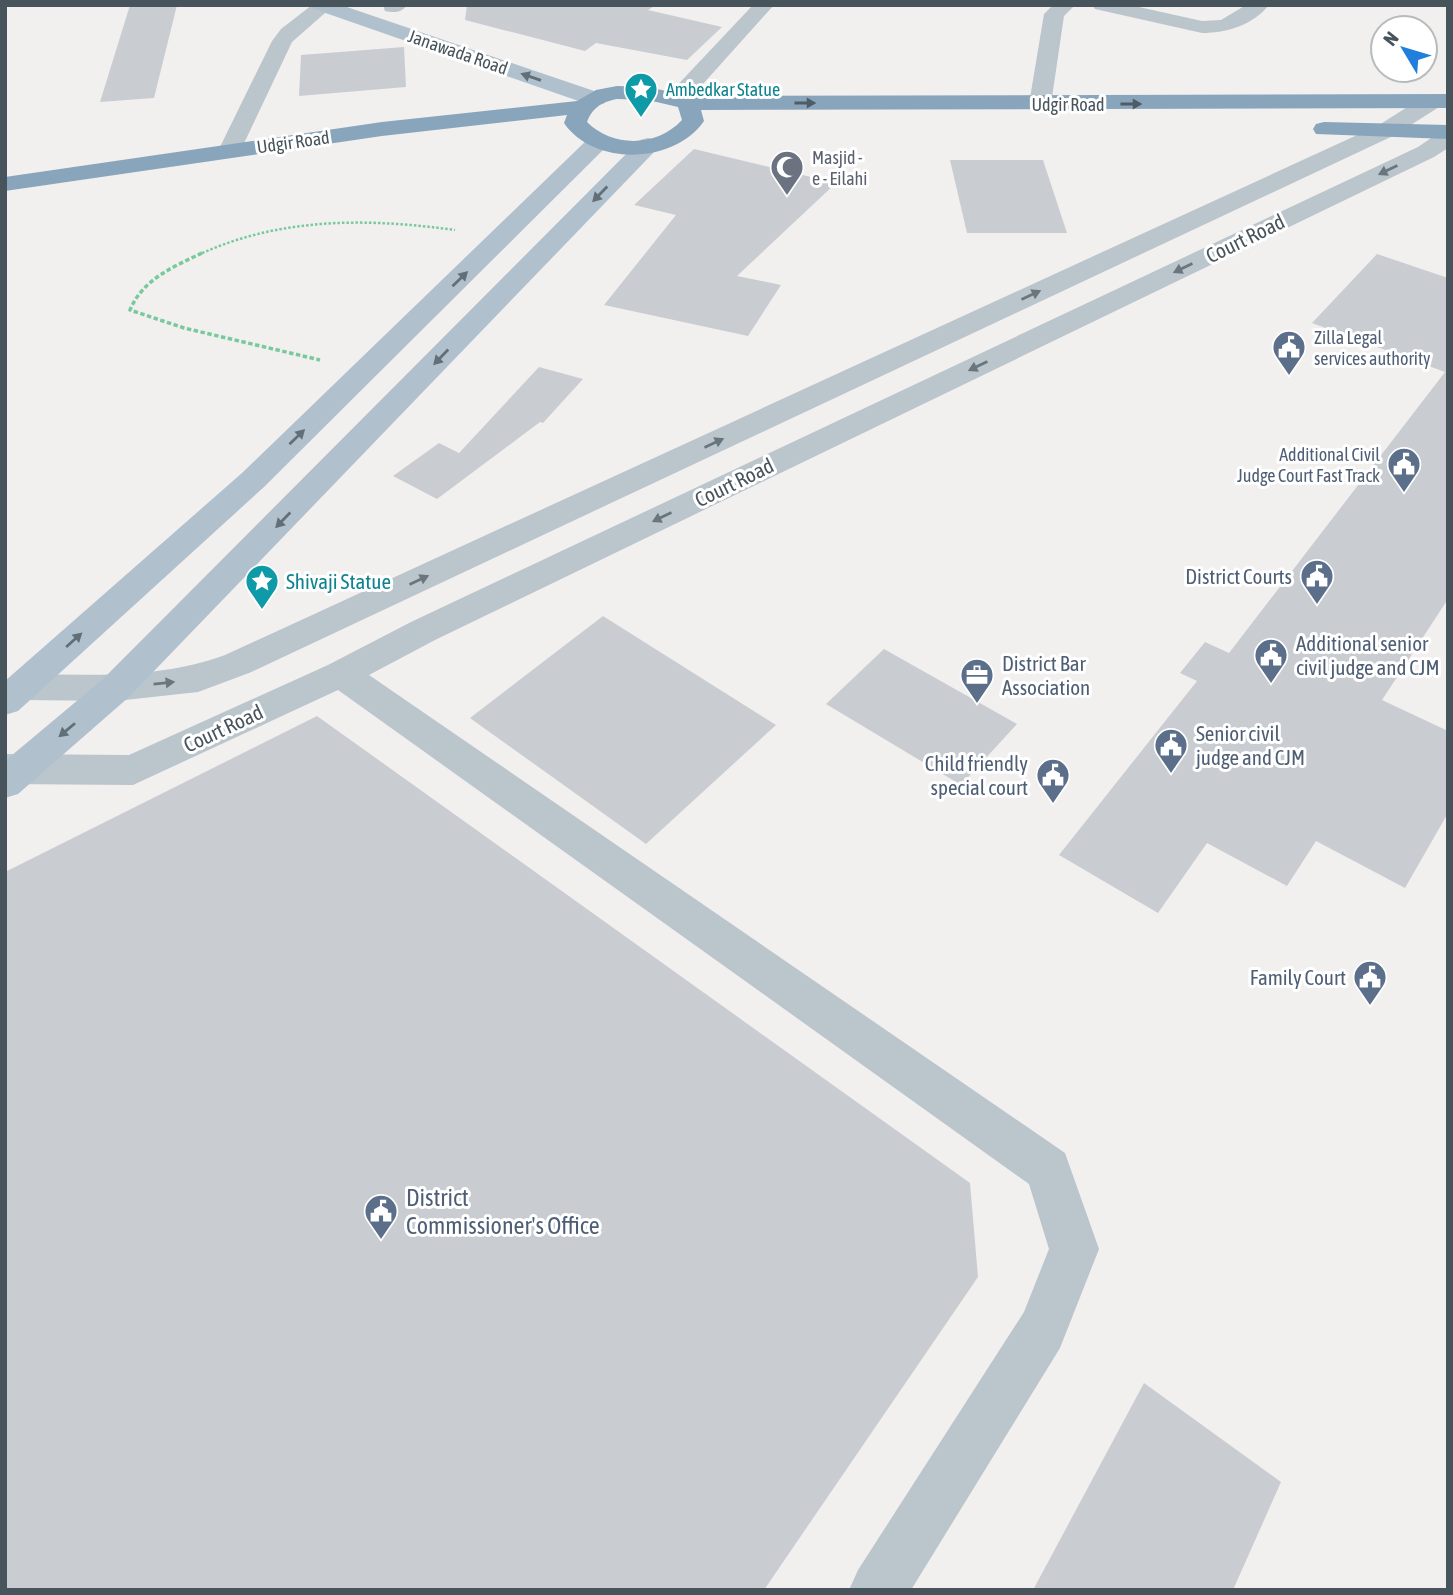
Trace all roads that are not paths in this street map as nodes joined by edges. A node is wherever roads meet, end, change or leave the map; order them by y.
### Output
1 (764, 5) edge
2 (1065, 5) edge
3 (1102, 5) edge
4 (1259, 5) edge
5 (322, 6) edge
6 (392, 6) edge
7 (418, 16) dead end
8 (572, 70) dead end
9 (637, 92) junction
10 (1439, 102) edge
11 (686, 108) junction
12 (584, 110) junction
13 (1038, 118) junction
14 (1003, 124) dead end
15 (1305, 129) dead end
16 (1387, 130) junction
17 (1448, 134) edge
18 (598, 142) junction
19 (648, 145) junction
20 (230, 151) junction
21 (5, 184) edge
22 (5, 200) edge
23 (792, 407) junction
24 (824, 439) junction
25 (341, 674) junction
26 (117, 688) junction
27 (14, 694) edge
28 (11, 773) edge
29 (878, 1590) edge

1 - 11 street
2 - 13 street
3 - 4 street
12 -> 5 main road, Janawada Road
5 - 20 street
6 - 7 main road, Janawada Road
8 - 9 main road
9 - 11 highway
9 - 12 highway
13 -> 10 highway, Udgir Road
10 - 16 street
11 -> 13 highway, Udgir Road
11 - 14 highway, Udgir Road
11 - 19 highway
12 - 18 highway
12 - 20 highway, Udgir Road
12 - 22 highway, Udgir Road
15 - 16 highway
16 - 17 highway
23 -> 16 street
17 -> 24 street, Court Road
18 - 19 highway
27 -> 18 main road
19 -> 26 main road
20 - 21 highway, Udgir Road
23 - 24 street
26 -> 23 street
24 -> 25 street, Court Road
25 - 28 street, Court Road
25 - 29 street
26 - 27 street
26 -> 28 main road

